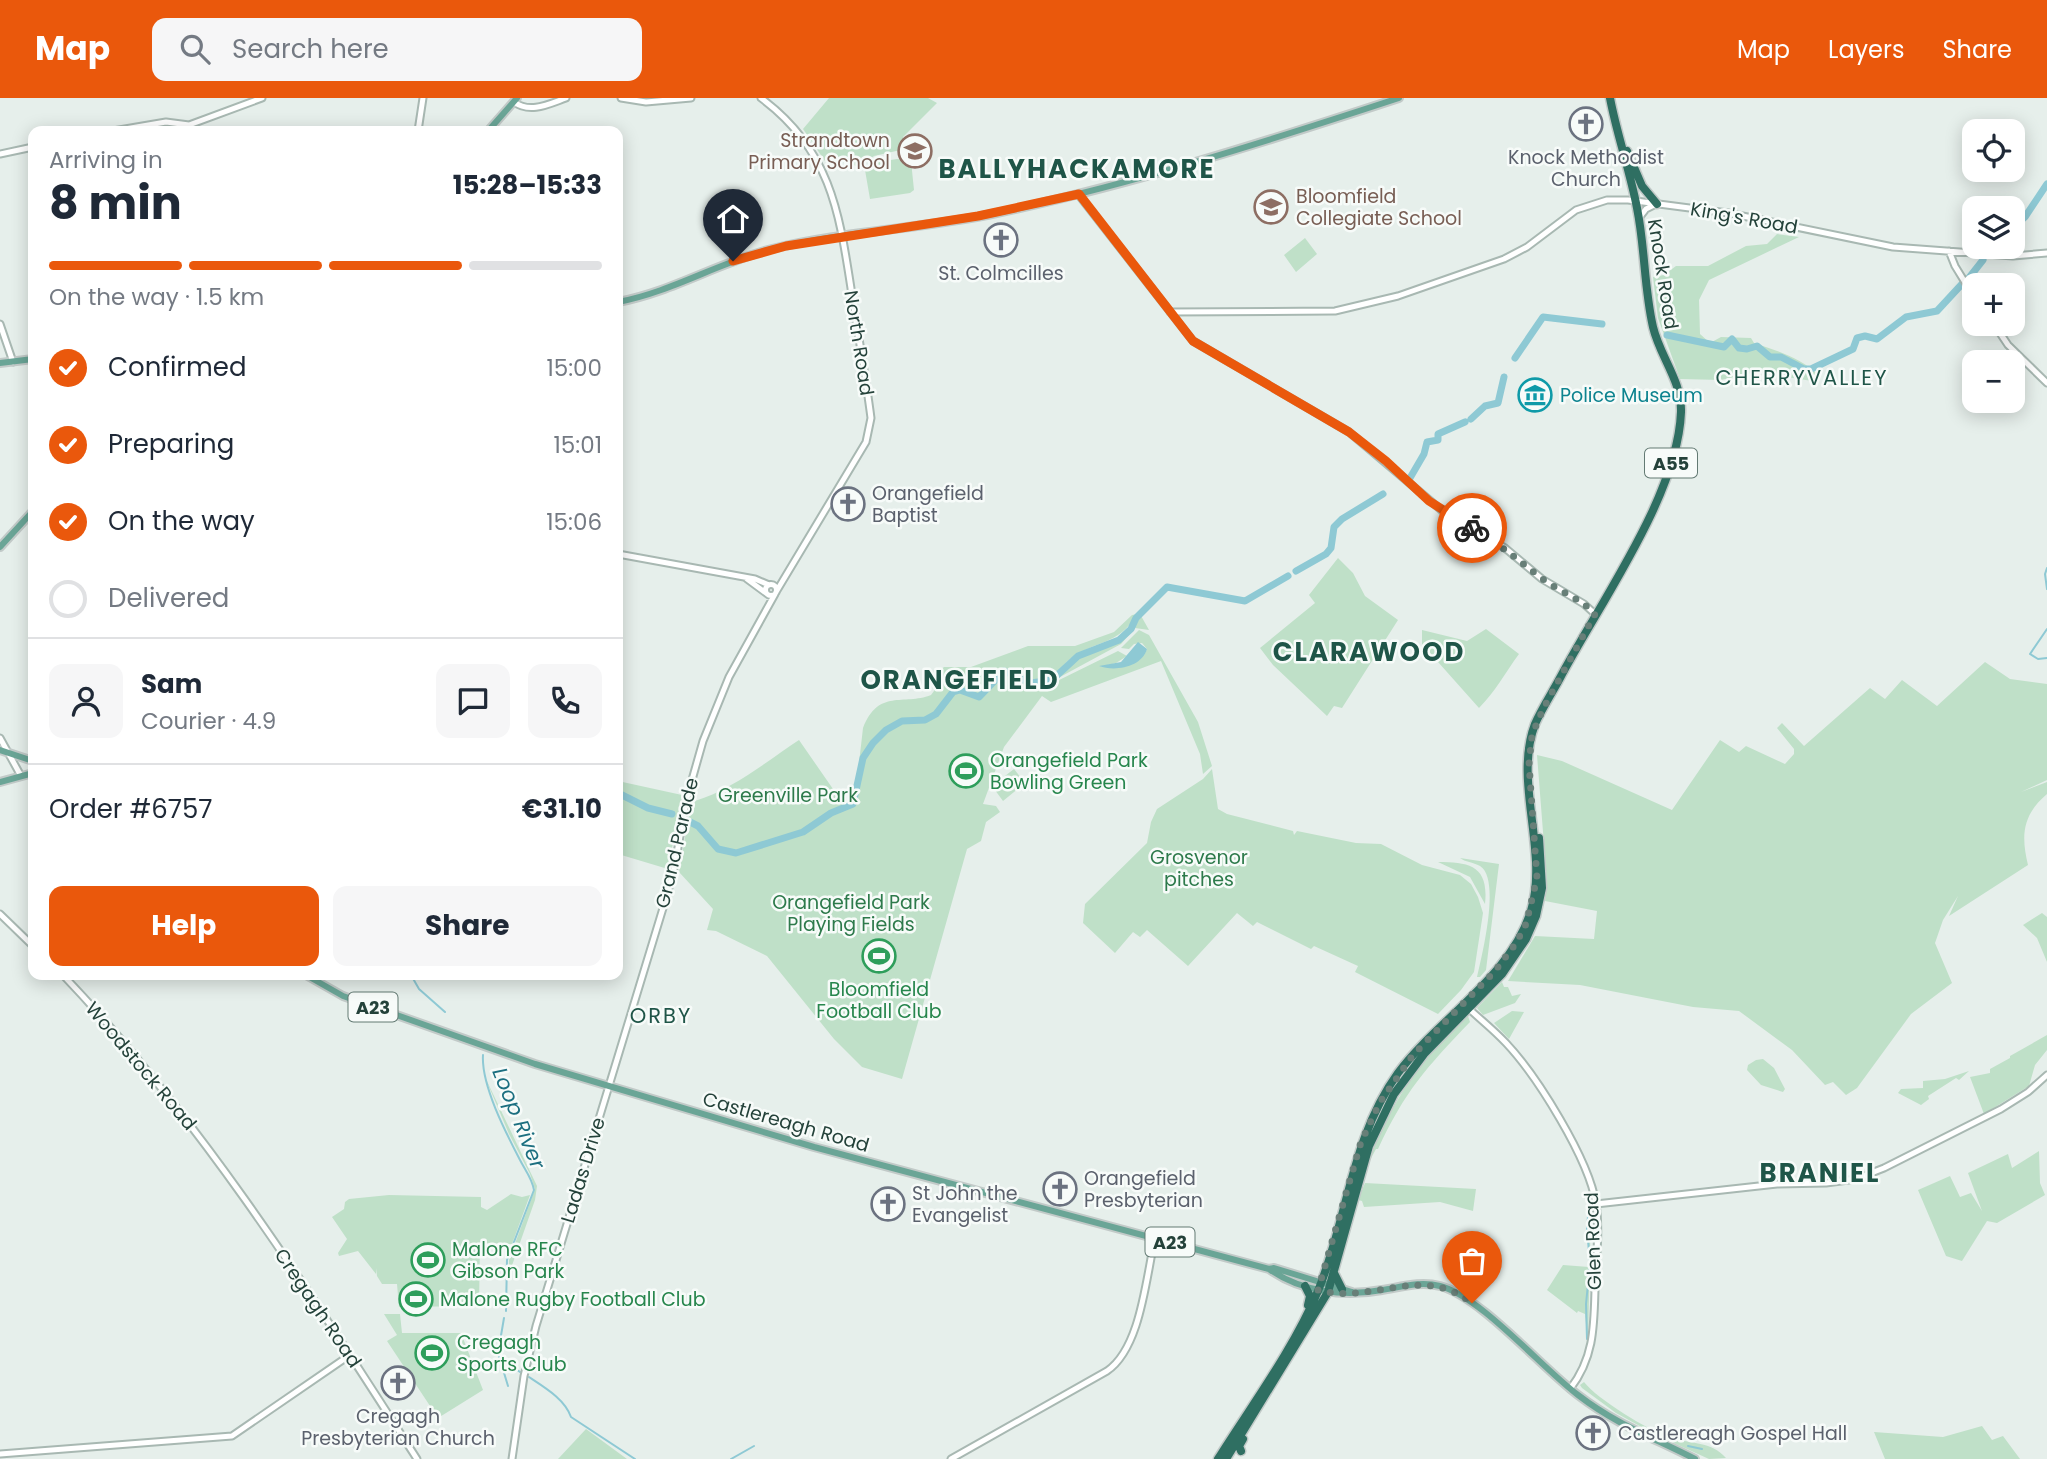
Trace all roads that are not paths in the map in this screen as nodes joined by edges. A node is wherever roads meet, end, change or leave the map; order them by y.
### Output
1 (262, 98) edge
2 (423, 98) edge
3 (566, 98) edge
4 (621, 98) edge
5 (691, 98) edge
6 (761, 98) edge
7 (1399, 98) edge
8 (1610, 98) edge
9 (516, 100) edge
10 (142, 126) edge
11 (419, 126) edge
12 (493, 126) edge
13 (1620, 140) junction
14 (28, 148) edge
15 (0, 154) edge
16 (1079, 194) junction
17 (1636, 201) junction
18 (1657, 204) junction
19 (1639, 218) junction
20 (843, 236) junction
21 (1946, 251) junction
22 (2047, 253) edge
23 (1962, 278) edge
24 (623, 301) edge
25 (1170, 312) junction
26 (0, 324) edge
27 (2002, 336) edge
28 (28, 360) edge
29 (13, 362) junction
30 (0, 363) edge
31 (2047, 383) edge
32 (28, 516) edge
33 (0, 547) edge
34 (623, 555) edge
35 (747, 579) junction
36 (773, 589) junction
37 (766, 593) junction
38 (766, 609) junction
39 (1595, 614) junction
40 (0, 738) edge
41 (0, 750) edge
42 (8, 752) junction
43 (28, 759) edge
44 (28, 774) edge
45 (21, 776) junction
46 (0, 782) edge
47 (0, 915) edge
48 (28, 942) edge
49 (67, 980) edge
50 (314, 980) edge
51 (1466, 1006) junction
52 (2047, 1075) edge
53 (609, 1086) junction
54 (215, 1159) joint
55 (1362, 1170) junction
56 (1350, 1180) junction
57 (1596, 1204) junction
58 (1155, 1238) junction
59 (1269, 1269) junction
60 (1334, 1269) junction
61 (1305, 1286) junction
62 (1323, 1289) junction
63 (1342, 1289) junction
64 (1352, 1292) junction
65 (350, 1355) junction
66 (1268, 1385) junction
67 (1570, 1390) junction
68 (1241, 1451) dead end
69 (0, 1454) edge
70 (417, 1459) edge
71 (512, 1459) edge
72 (951, 1459) edge
73 (1218, 1459) edge
74 (1226, 1459) edge
75 (1695, 1459) edge

1 - 10 street
2 - 11 street
3 - 9 street
4 - 5 street
6 - 20 street, North Road
7 - 16 main road
8 - 13 highway, Knock Road / A55
9 - 12 main road
13 - 17 highway, Knock Road / A55
13 - 18 highway
14 - 15 street
16 - 20 main road
16 - 25 street
17 - 18 street, King's Road
17 - 19 highway, Knock Road / A55
17 - 25 street, King's Road
18 - 19 street
18 - 21 street, King's Road
19 - 39 highway, Knock Road / A55
20 - 24 main road
20 - 36 street, North Road
21 - 22 street, King's Road
21 - 23 street
25 - 39 street
26 - 29 street
27 - 31 street
28 - 29 main road
29 - 30 main road
32 - 33 main road
34 - 35 street
35 - 36 street
35 - 37 street
36 - 37 street, Grand Parade
36 - 38 street, Grand Parade
37 - 38 street, Grand Parade
38 - 53 street, Grand Parade
39 - 51 highway, Knock Road / A55
40 - 42 street
41 - 42 main road
42 - 43 main road
42 - 45 street
44 - 45 main road
45 - 46 main road
47 - 48 street
49 - 54 street, Woodstock Road
50 - 53 main road, Castlereagh Road / A23
51 - 55 highway, Knock Road / A55
51 - 56 highway, Knock Road / A55
51 - 57 street, Glen Road
52 - 57 street
53 - 58 main road, Castlereagh Road / A23
53 - 71 street, Ladas Drive
54 - 65 street, Cregagh Road
55 - 56 highway
55 - 60 highway, Knock Road / A55
56 - 62 highway, Knock Road / A55
57 - 67 street, Glen Road
58 - 59 main road, Castlereagh Road / A23
58 - 72 street
59 - 61 main road, Castlereagh Road / A23
59 - 62 main road, Castlereagh Road / A23
60 - 62 highway, Knock Road / A55
60 - 63 highway
61 - 62 main road, Castlereagh Road / A23
61 - 66 highway
62 - 63 main road, A23
62 - 64 main road, A23
62 - 66 highway, A55
62 - 66 highway, A55
63 - 64 main road, A23
64 - 67 main road, A23
65 - 69 street
65 - 70 street, Cregagh Road
66 - 68 highway
66 - 73 highway, A55
66 - 74 highway, A55
67 - 75 main road, A23

